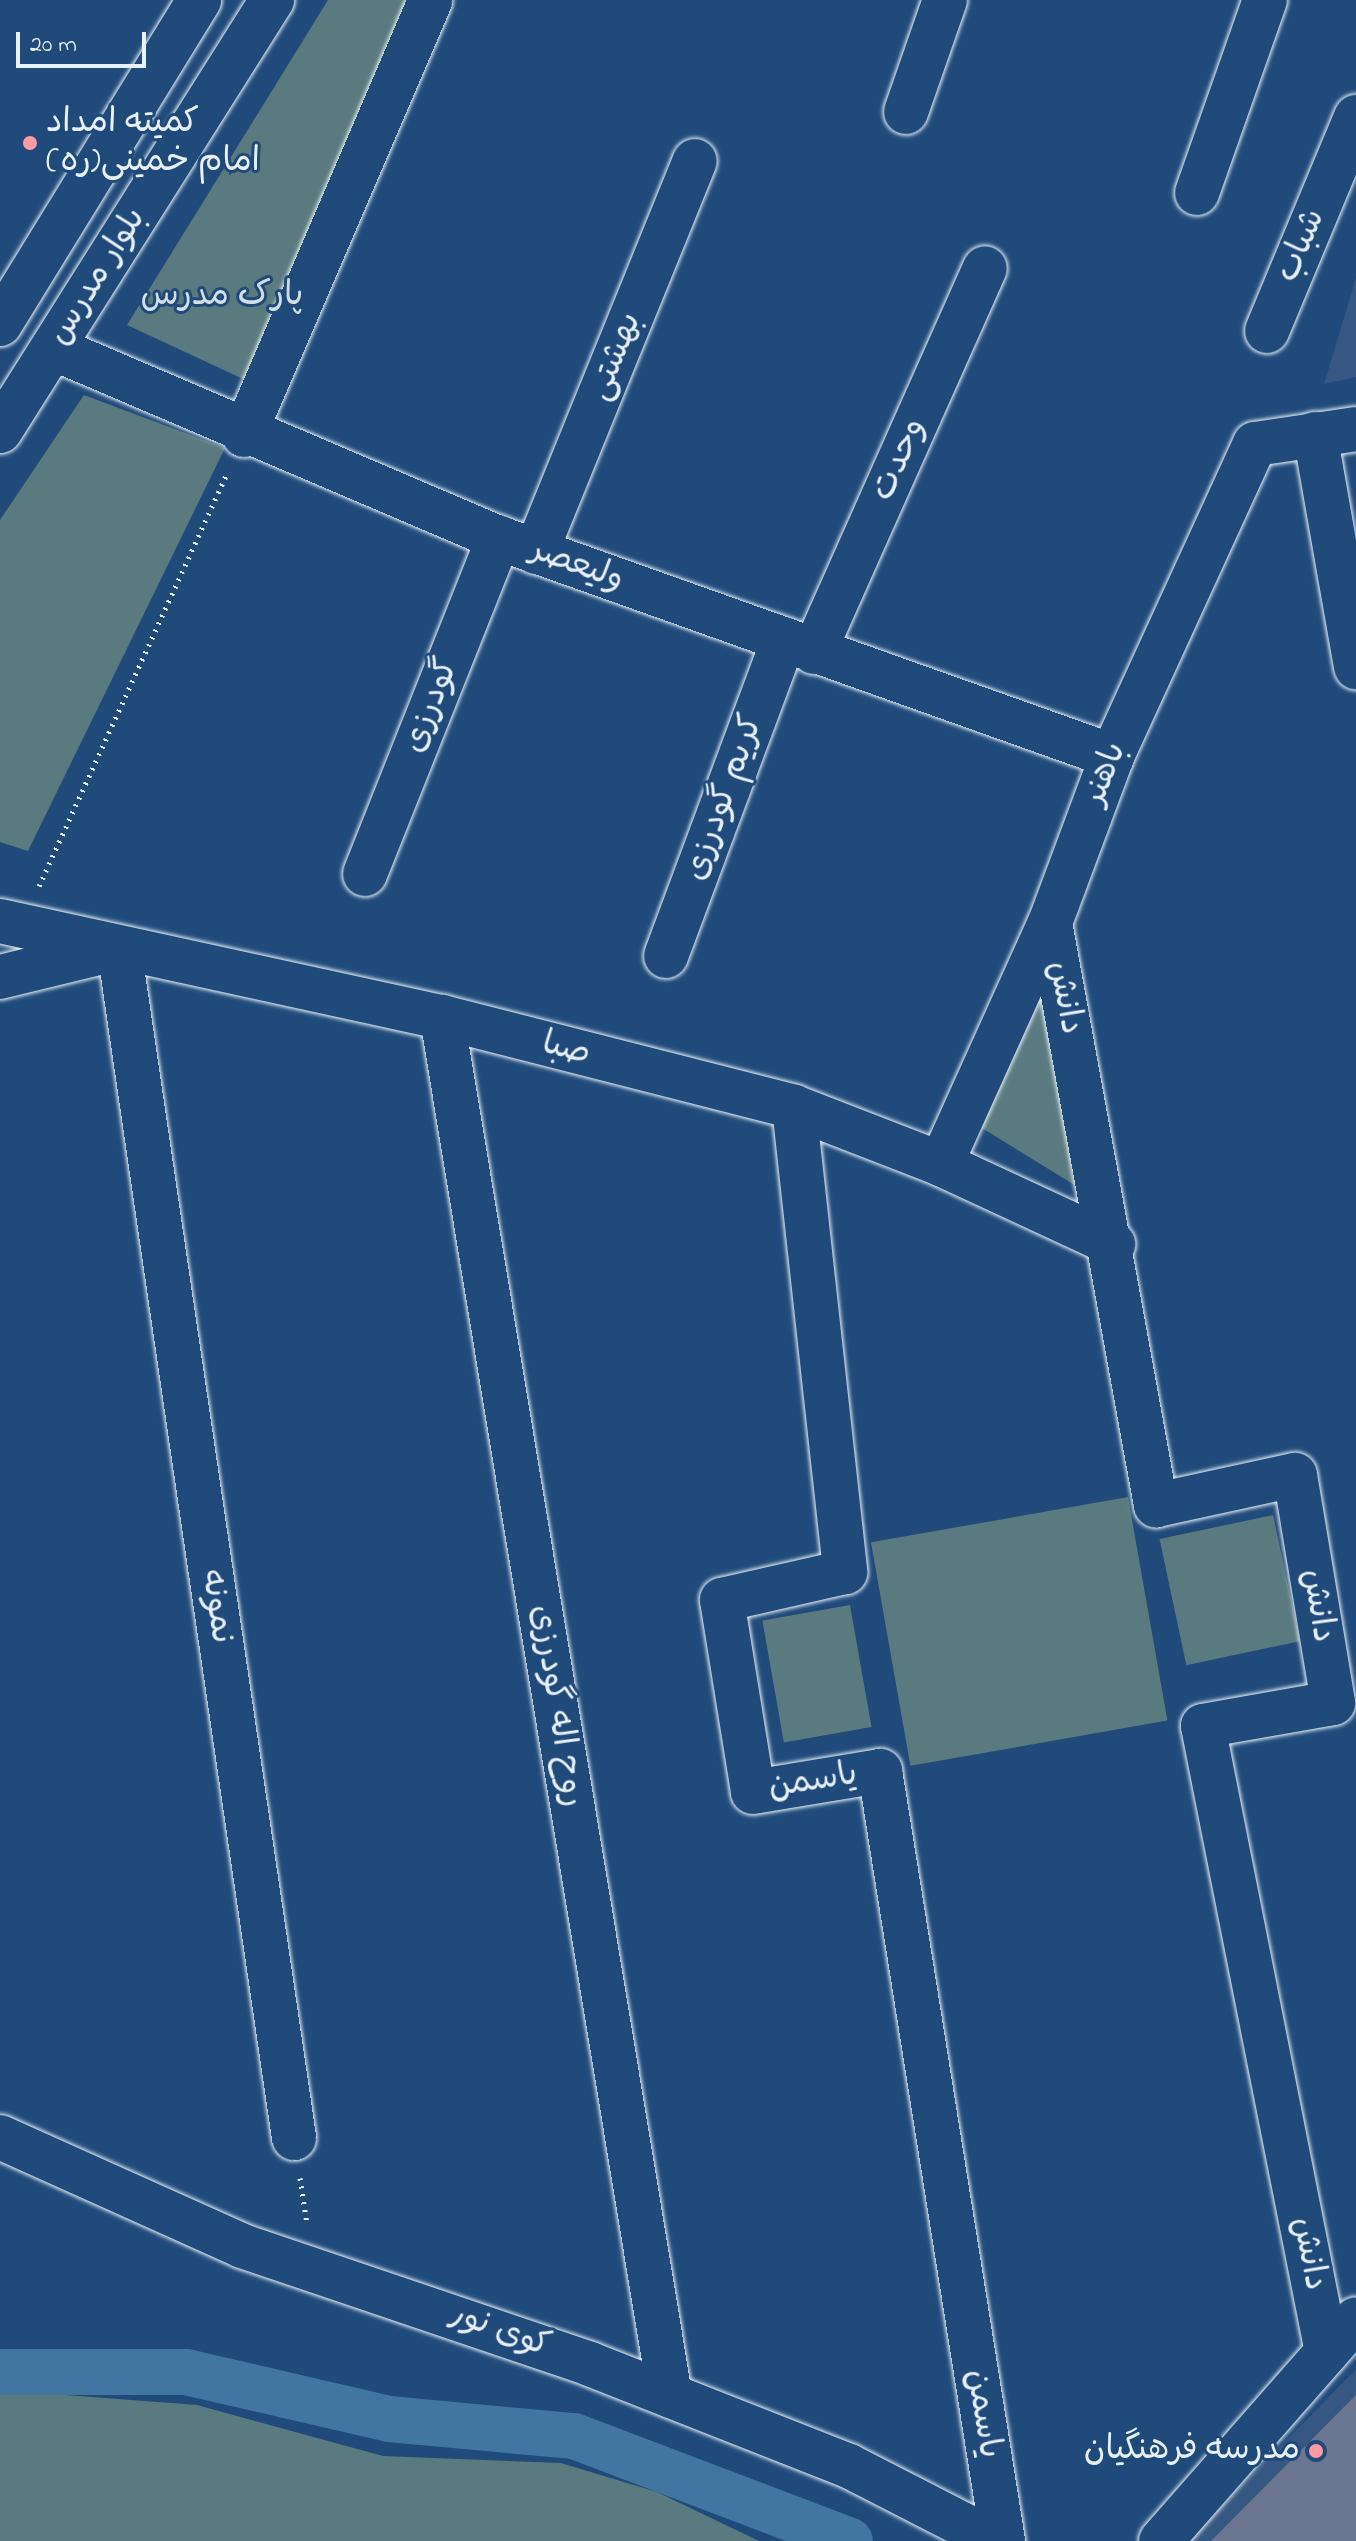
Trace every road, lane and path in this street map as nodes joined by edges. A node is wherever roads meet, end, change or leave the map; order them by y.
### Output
1 (199, 0) edge
2 (272, 0) edge
3 (430, 0) edge
4 (945, 0) edge
5 (1265, 0) edge
6 (906, 112) dead end
7 (1356, 117) edge
8 (695, 161) dead end
9 (1197, 193) dead end
10 (985, 268) dead end
11 (0, 324) edge
12 (1267, 331) dead end
13 (53, 348) junction
14 (0, 431) edge
15 (1336, 432) edge
16 (244, 435) junction
17 (517, 545) junction
18 (799, 646) junction
19 (1356, 667) edge
20 (1112, 756) junction
21 (365, 874) dead end
22 (1050, 923) junction
23 (10, 924) edge
24 (119, 948) junction
25 (666, 956) dead end
26 (0, 977) edge
27 (442, 1017) junction
28 (794, 1107) junction
29 (941, 1164) junction
30 (1113, 1244) junction
31 (0, 2137) edge
32 (294, 2138) joint
33 (313, 2267) junction
34 (1356, 2319) edge
35 (1327, 2352) junction
36 (670, 2395) junction
37 (995, 2541) edge
38 (1003, 2541) edge
39 (1161, 2541) edge

1 - 11 street, بلوار مدرس
2 - 13 street, بلوار مدرس
3 - 16 street
4 - 6 street
5 - 9 street
7 - 12 street, شباب
8 - 17 street, بهشتی
10 - 18 street, وحدت
13 - 14 street, بلوار مدرس
13 - 16 street, ولیعصر
15 - 19 street
15 - 20 street, باهنر
16 - 17 street, ولیعصر
16 - 23 path
17 - 18 street, ولیعصر
17 - 21 street, گودرزی
18 - 20 street, ولیعصر
18 - 25 street, کریم گودرزی
20 - 22 street, باهنر
22 - 29 street, باهنر
22 - 30 street, دانش
23 - 24 street, صبا
24 - 26 street
24 - 27 street, صبا
24 - 32 street, نمونه
27 - 28 street, صبا
27 - 36 street, روح اله گودرزی
28 - 29 street, صبا
28 - 38 street, یاسمن
29 - 30 street, صبا
30 - 35 street, دانش
31 - 33 street, کوی نور
32 - 33 path
33 - 36 street, کوی نور
34 - 35 street
35 - 39 street
36 - 37 street, کوی نور

